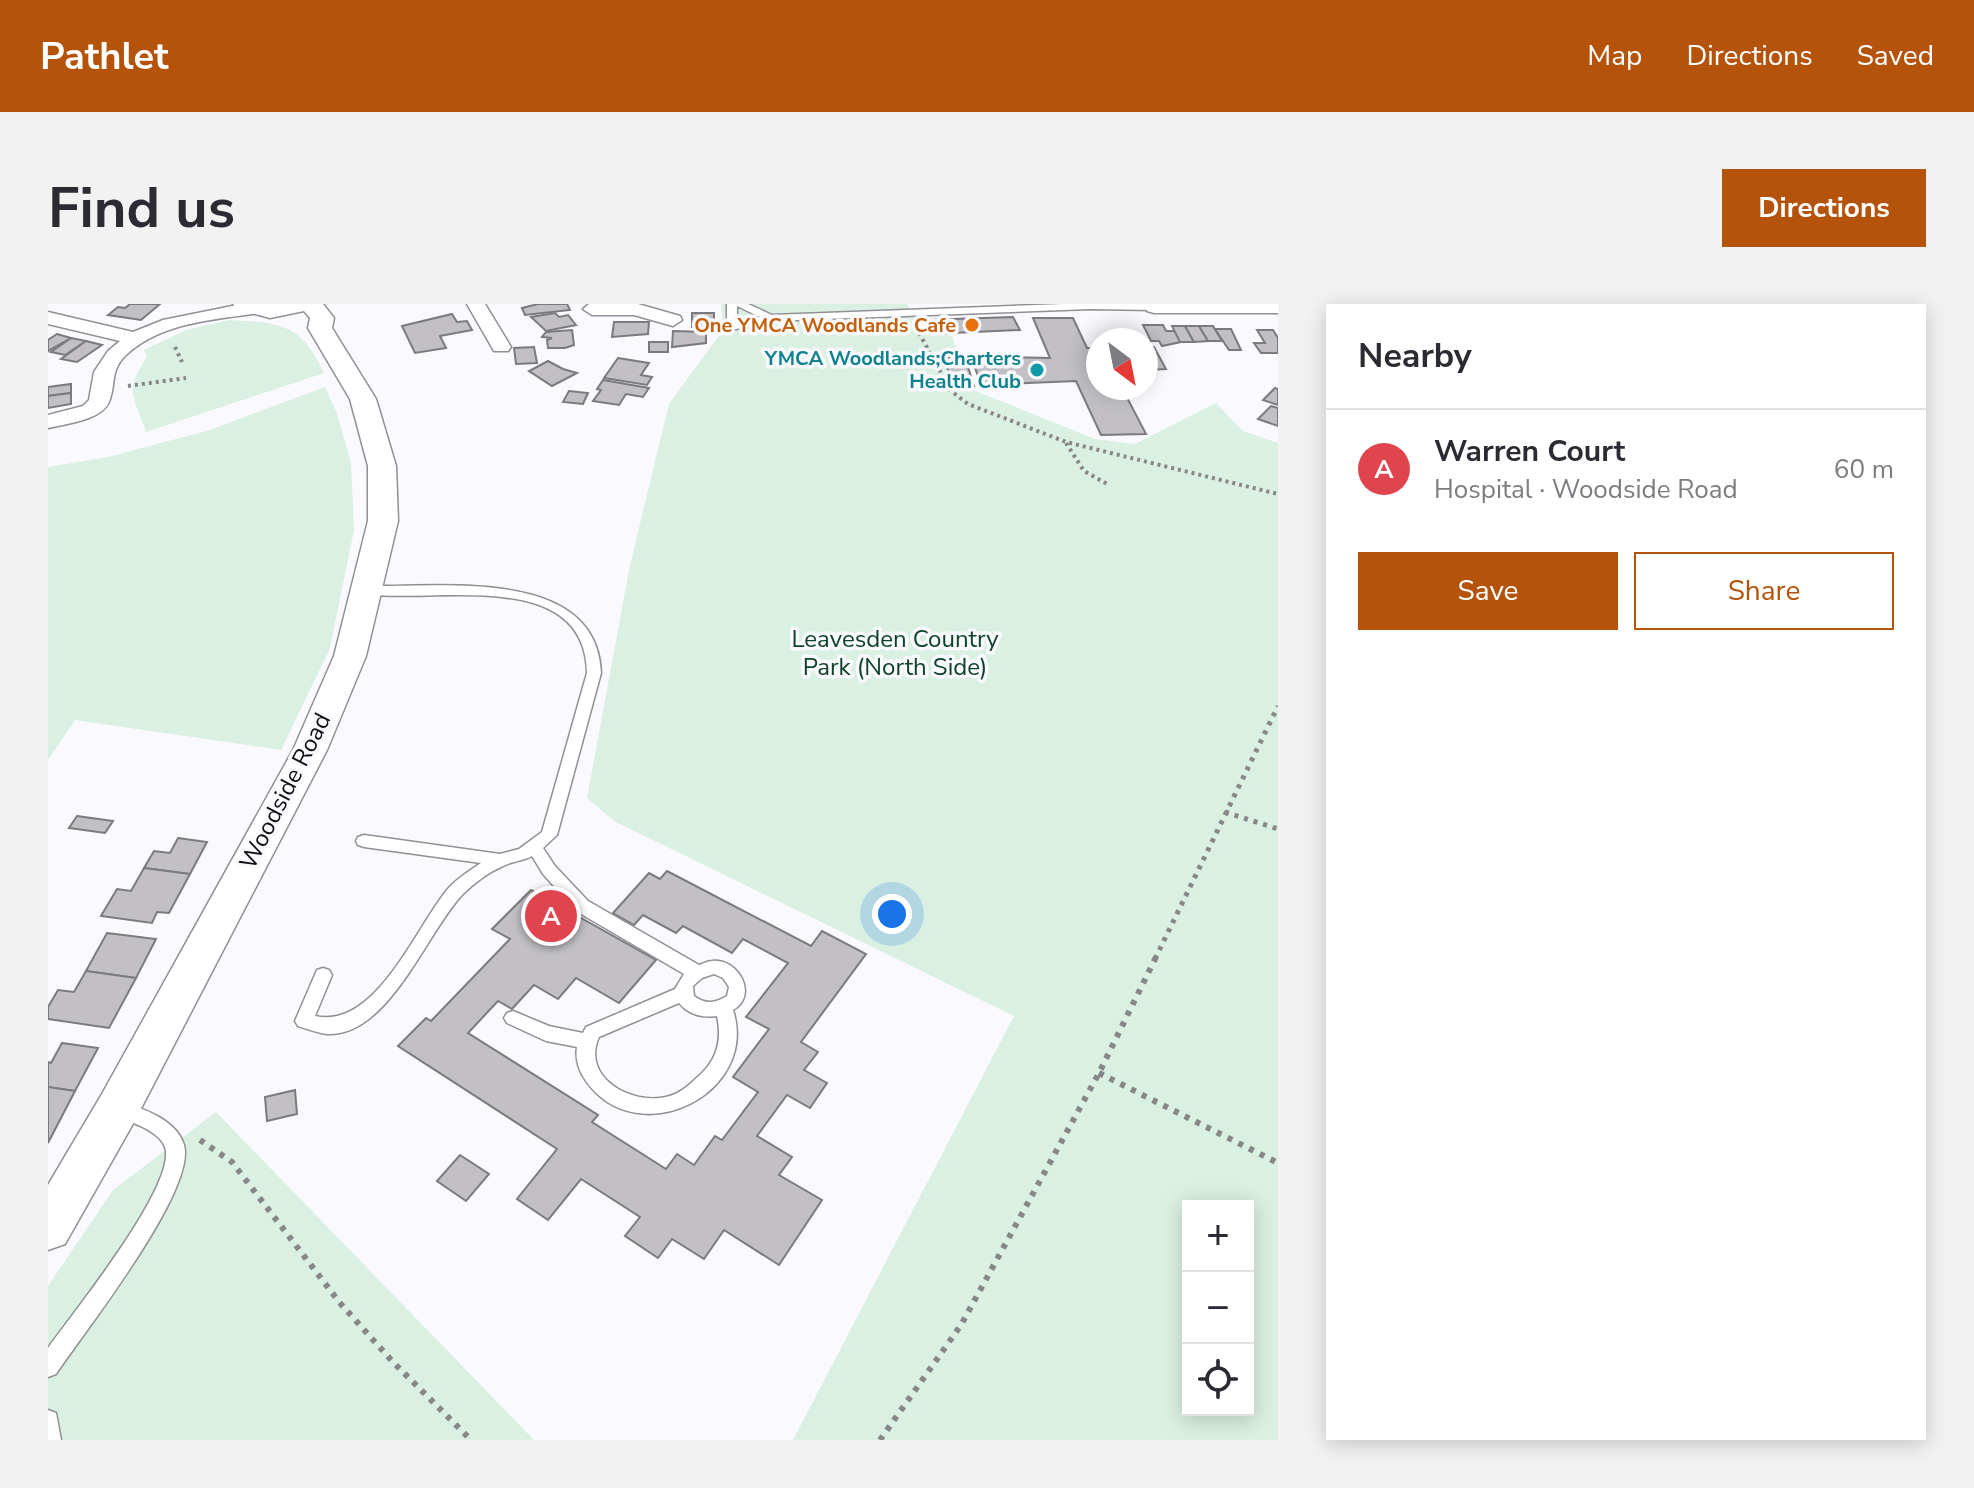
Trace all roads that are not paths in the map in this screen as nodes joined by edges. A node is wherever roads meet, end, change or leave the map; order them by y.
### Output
1 (211, 304) edge
2 (476, 304) edge
3 (732, 304) edge
4 (740, 304) edge
5 (249, 306) edge
6 (984, 307) edge
7 (1154, 307) joint
8 (1278, 307) edge
9 (1233, 311) edge
10 (312, 312) edge
11 (593, 313) edge
12 (48, 318) edge
13 (770, 318) junction
14 (181, 319) junction
15 (673, 320) dead end
16 (136, 339) junction
17 (501, 347) dead end
18 (48, 422) edge
19 (365, 590) junction
20 (364, 841) dead end
21 (534, 846) junction
22 (500, 860) junction
23 (694, 971) junction
24 (323, 975) dead end
25 (684, 993) junction
26 (724, 1009) junction
27 (513, 1018) dead end
28 (584, 1041) junction
29 (118, 1108) junction
30 (61, 1180) edge
31 (48, 1228) edge
32 (48, 1366) edge

1 - 14 street
2 - 17 street
3 - 13 lane
4 - 13 lane
5 - 10 street, Woodside Road
5 - 14 street
6 - 7 lane
6 - 13 lane
7 - 9 street
8 - 9 street
10 - 19 street, Woodside Road
11 - 15 street
12 - 16 street
14 - 16 street
16 - 18 street
19 - 21 lane
19 - 29 street, Woodside Road
20 - 22 lane
21 - 22 lane
21 - 23 lane
22 - 24 lane
23 - 25 lane
23 - 26 lane
25 - 26 lane
25 - 28 lane
26 - 28 lane
27 - 28 lane
29 - 30 street, Woodside Road
29 - 32 lane
30 - 31 street, Woodside Road

